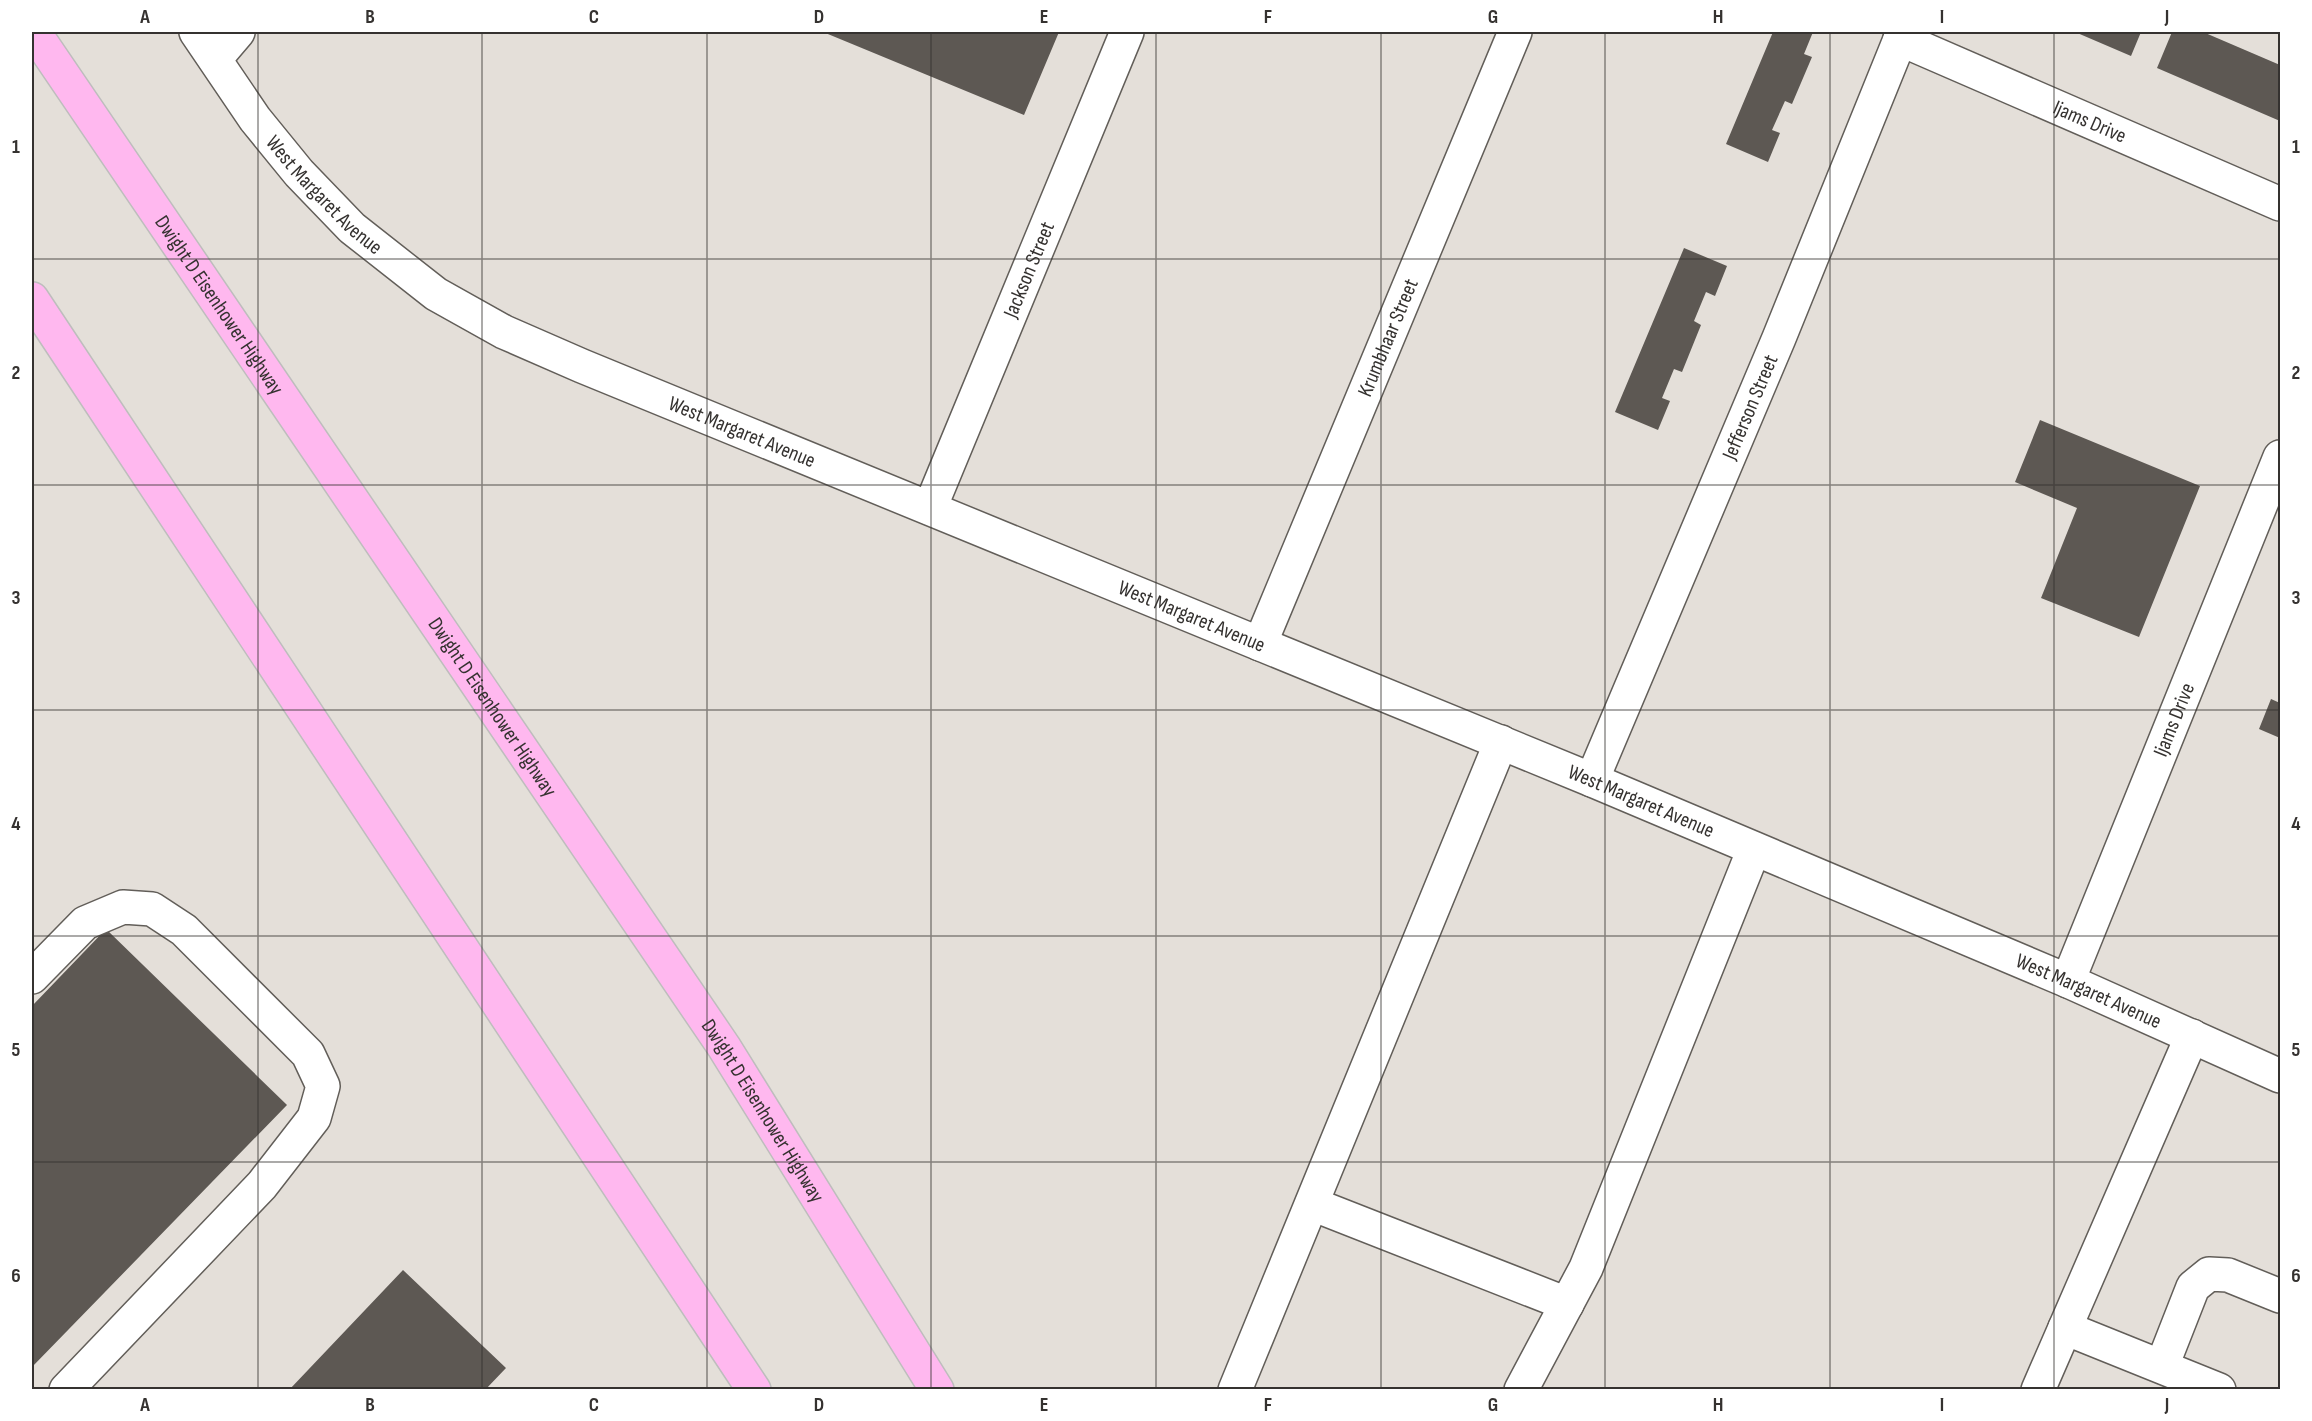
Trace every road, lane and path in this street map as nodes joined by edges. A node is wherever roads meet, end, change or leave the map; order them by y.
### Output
1 (34, 32) edge
2 (196, 32) edge
3 (238, 32) edge
4 (1128, 32) edge
5 (1515, 32) edge
6 (1901, 35) edge
7 (215, 58) junction
8 (2280, 204) edge
9 (32, 299) edge
10 (2280, 457) edge
11 (930, 508) junction
12 (1260, 644) junction
13 (1501, 742) junction
14 (1592, 780) junction
15 (1755, 849) junction
16 (32, 978) edge
17 (2068, 981) junction
18 (2192, 1036) junction
19 (2280, 1076) edge
20 (1312, 1204) junction
21 (2280, 1296) edge
22 (1567, 1304) junction
23 (2064, 1328) junction
24 (2162, 1366) junction
25 (66, 1389) edge
26 (754, 1389) edge
27 (938, 1389) edge
28 (1235, 1389) edge
29 (1521, 1389) edge
30 (2038, 1389) edge
31 (2218, 1389) edge

1 - 27 highway, Dwight D Eisenhower Highway
2 - 7 street, West Margaret Avenue
3 - 7 street
4 - 11 street, Jackson Street
5 - 12 street, Krumbhaar Street
6 - 8 street, Ijams Drive
6 - 14 street, Jefferson Street
7 - 11 street, West Margaret Avenue
9 - 26 highway
10 - 17 street, Ijams Drive
11 - 12 street, West Margaret Avenue
12 - 13 street, West Margaret Avenue
13 - 14 street, West Margaret Avenue
13 - 20 street
14 - 15 street, West Margaret Avenue
15 - 17 street, West Margaret Avenue
15 - 22 street
16 - 25 street
17 - 18 street, West Margaret Avenue
18 - 19 street, West Margaret Avenue
18 - 23 street
20 - 22 street
20 - 28 street
21 - 24 street
22 - 29 street
23 - 24 street
23 - 30 street
24 - 31 street

